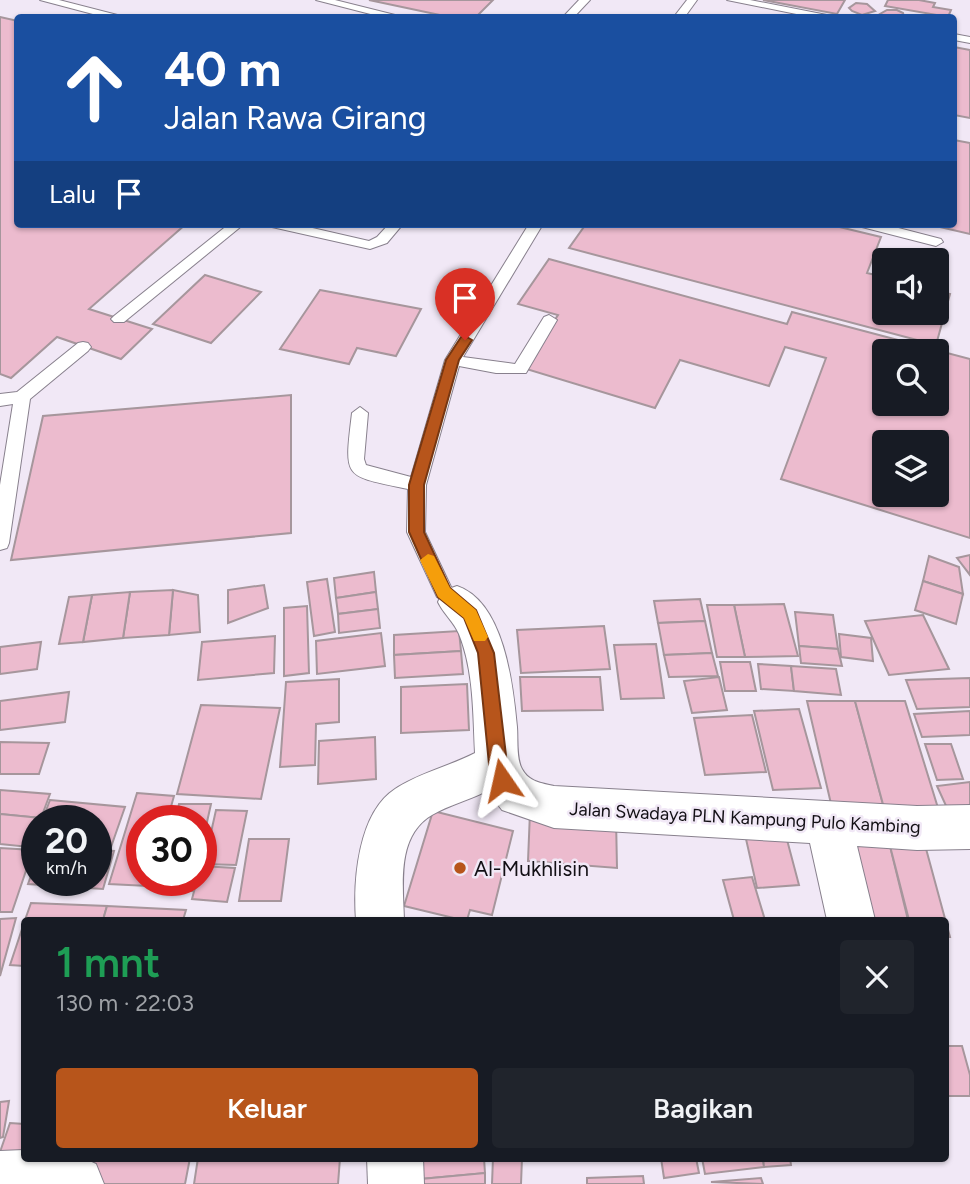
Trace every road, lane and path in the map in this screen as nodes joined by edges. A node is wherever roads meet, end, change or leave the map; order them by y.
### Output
1 (45, 0) edge
2 (321, 0) edge
3 (584, 0) edge
4 (732, 0) edge
5 (106, 14) edge
6 (384, 14) edge
7 (571, 14) edge
8 (814, 14) edge
9 (232, 228) edge
10 (294, 228) edge
11 (392, 228) edge
12 (535, 228) edge
13 (882, 228) edge
14 (936, 242) dead end
15 (119, 319) dead end
16 (549, 320) dead end
17 (83, 347) dead end
18 (453, 360) junction
19 (22, 397) junction
20 (0, 400) edge
21 (360, 413) dead end
22 (417, 485) junction
23 (0, 542) edge
24 (457, 602) joint
25 (498, 764) junction
26 (828, 823) junction
27 (970, 827) edge
28 (380, 917) edge
29 (850, 917) edge
30 (395, 1162) edge
31 (0, 1180) edge
32 (76, 1184) edge
33 (396, 1184) edge

1 - 5 lane
2 - 6 lane
3 - 7 lane
4 - 8 lane
9 - 15 lane
10 - 11 lane
12 - 18 lane
13 - 14 lane
16 - 18 lane
17 - 19 lane
18 - 22 lane
19 - 20 lane
19 - 23 lane
21 - 22 lane
22 - 24 lane
24 - 25 street, Jalan Swadaya PLN Kampung Pulo Kambing
25 - 26 street, Jalan Swadaya PLN Kampung Pulo Kambing
25 - 28 street
26 - 27 street, Jalan Swadaya PLN Kampung Pulo Kambing
26 - 29 street
30 - 33 street
31 - 32 street

